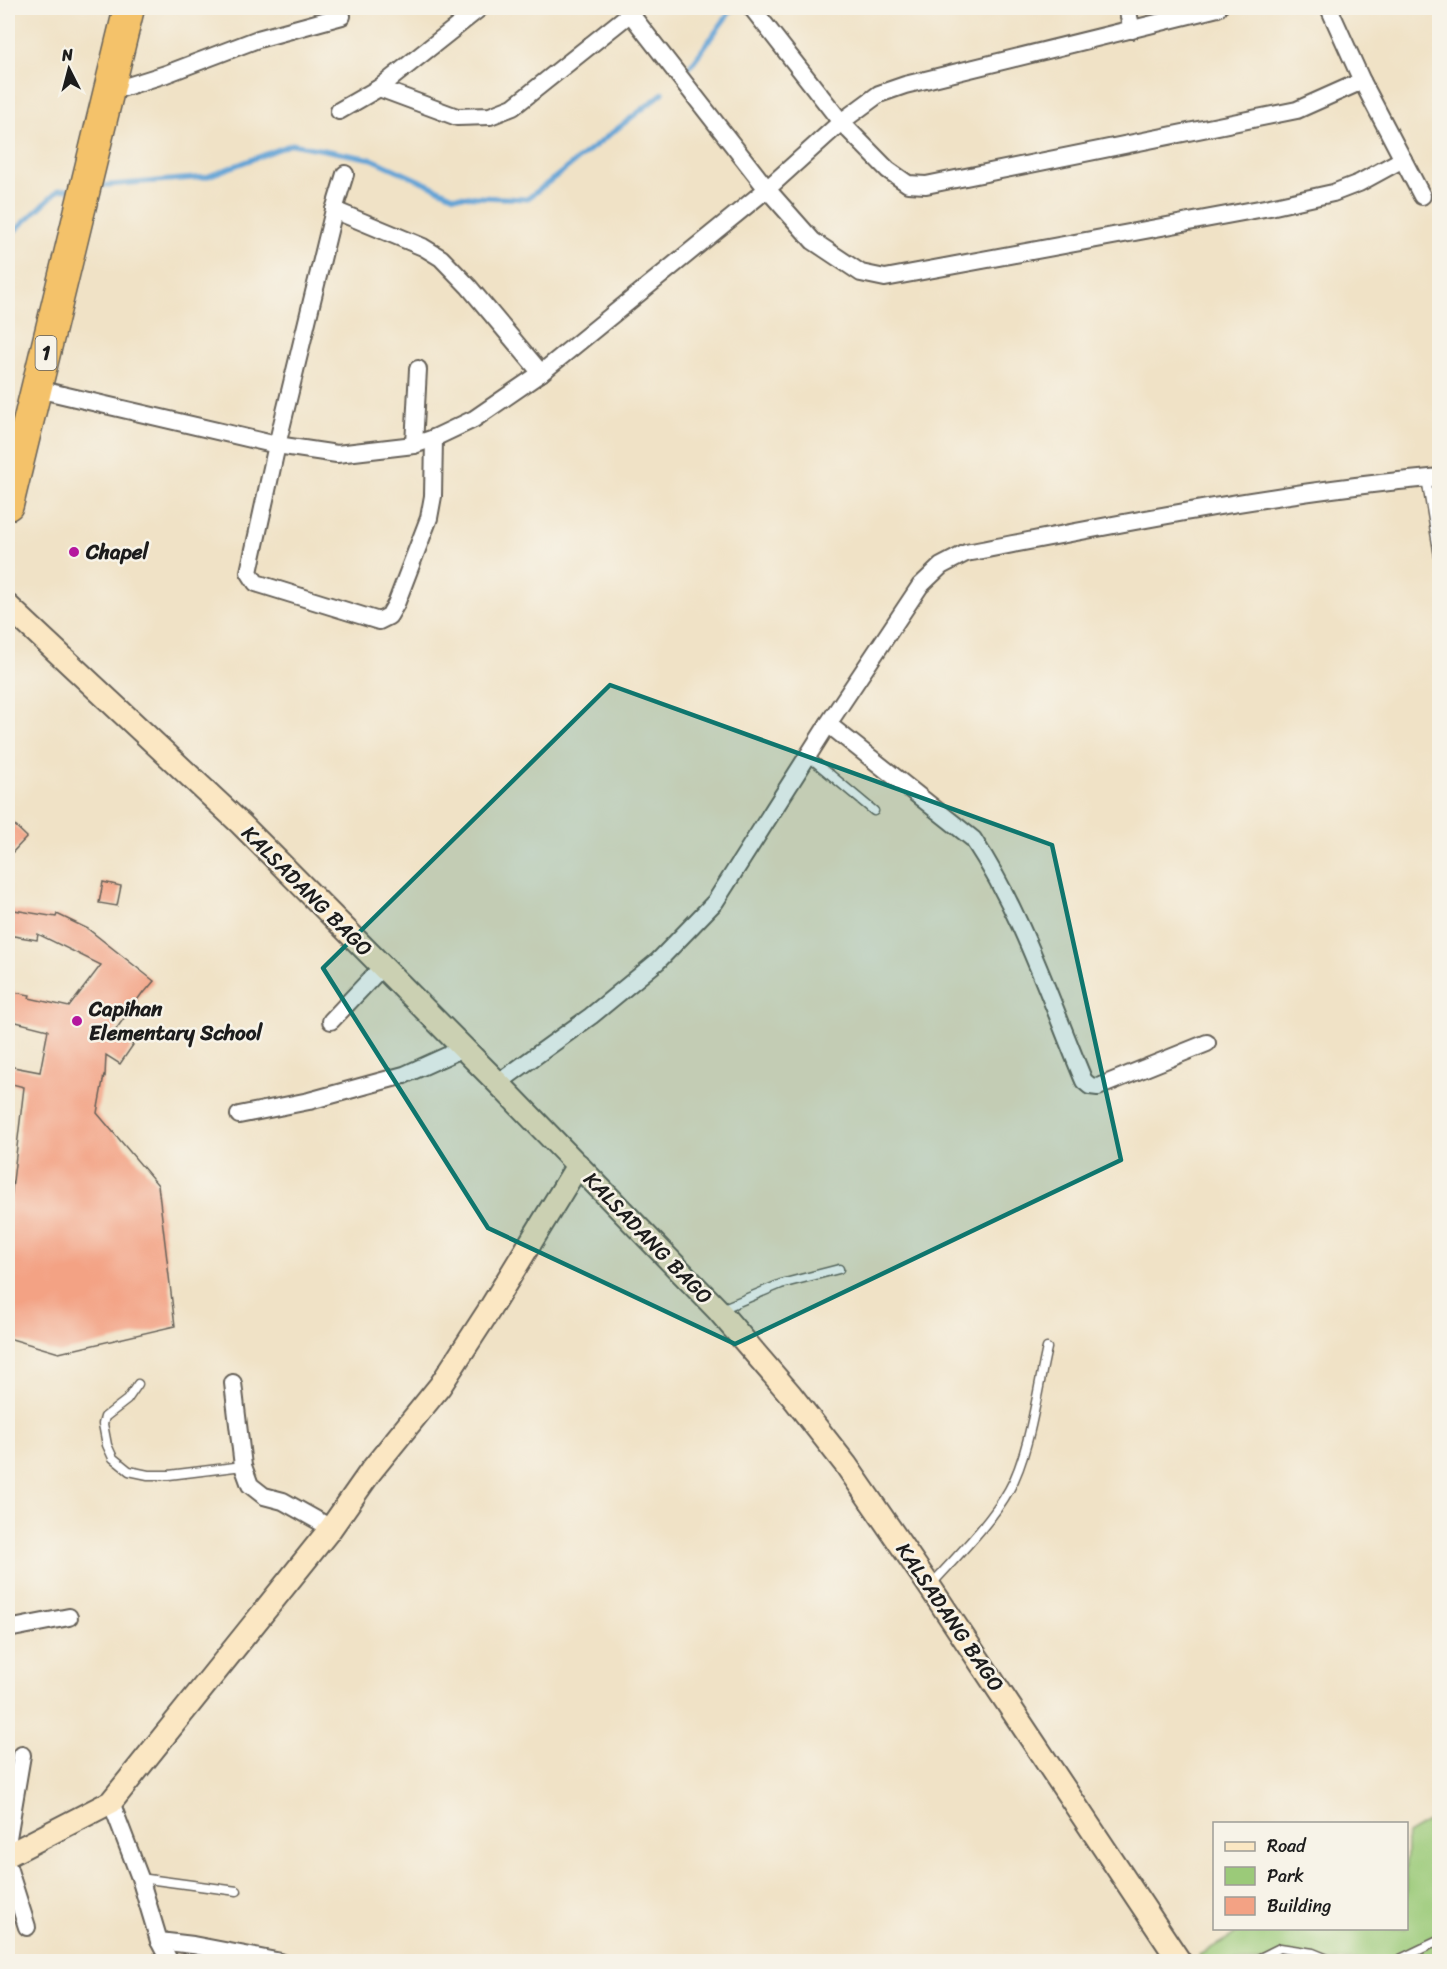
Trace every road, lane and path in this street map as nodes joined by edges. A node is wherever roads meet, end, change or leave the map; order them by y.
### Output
1 (129, 8) edge
2 (480, 8) edge
3 (752, 8) edge
4 (1127, 8) edge
5 (1218, 8) edge
6 (1329, 8) edge
7 (631, 9) edge
8 (342, 16) dead end
9 (1132, 30) junction
10 (1362, 81) junction
11 (379, 88) junction
12 (109, 92) junction
13 (339, 111) dead end
14 (841, 122) junction
15 (1403, 159) junction
16 (345, 174) dead end
17 (767, 189) junction
18 (1422, 196) dead end
19 (334, 210) junction
20 (418, 369) dead end
21 (541, 373) junction
22 (37, 389) junction
23 (434, 438) junction
24 (277, 445) junction
25 (414, 445) junction
26 (1433, 477) edge
27 (8, 505) edge
28 (1440, 562) edge
29 (8, 606) edge
30 (828, 724) junction
31 (808, 756) junction
32 (874, 811) dead end
33 (382, 967) junction
34 (331, 1021) dead end
35 (1207, 1043) dead end
36 (464, 1048) junction
37 (498, 1083) junction
38 (239, 1115) dead end
39 (578, 1165) junction
40 (839, 1269) dead end
41 (718, 1310) junction
42 (1047, 1348) dead end
43 (233, 1383) dead end
44 (138, 1384) dead end
45 (243, 1466) junction
46 (332, 1528) junction
47 (930, 1587) junction
48 (69, 1617) dead end
49 (8, 1629) edge
50 (22, 1755) dead end
51 (111, 1802) junction
52 (8, 1838) edge
53 (8, 1855) edge
54 (8, 1867) edge
55 (140, 1878) junction
56 (237, 1891) dead end
57 (27, 1927) dead end
58 (1440, 1940) edge
59 (159, 1941) junction
60 (170, 1962) edge
61 (281, 1962) edge
62 (1180, 1962) edge
63 (1252, 1962) edge
64 (1335, 1962) edge
65 (1394, 1962) edge

1 - 12 highway, 1
2 - 11 street
3 - 14 street
4 - 9 street
5 - 9 street
6 - 10 street
7 - 11 street
7 - 17 street
8 - 12 street
9 - 14 street
10 - 14 street
10 - 15 street
11 - 13 street
12 - 22 highway, 1
14 - 17 street
15 - 17 street
15 - 18 street
16 - 19 street
17 - 21 street
19 - 21 street
19 - 24 street
20 - 25 street
21 - 23 street
22 - 24 street
22 - 27 highway, 1
23 - 24 street
23 - 25 street
24 - 25 street
26 - 28 lane
26 - 30 street
29 - 33 main road, KALSADANG BAGO
30 - 31 street
30 - 35 street
31 - 32 lane
31 - 37 street
33 - 34 street
33 - 36 main road, KALSADANG BAGO
36 - 37 main road, KALSADANG BAGO
36 - 38 street
37 - 39 main road, KALSADANG BAGO
39 - 41 main road, KALSADANG BAGO
39 - 46 main road
40 - 41 lane
41 - 47 main road, KALSADANG BAGO
42 - 47 lane
43 - 45 street
44 - 45 lane
45 - 46 street
46 - 51 main road
47 - 62 main road, KALSADANG BAGO
48 - 49 street
50 - 52 street
51 - 53 main road
51 - 55 street
54 - 57 street
55 - 56 lane
55 - 59 street
58 - 65 lane
59 - 60 street
59 - 61 street
63 - 64 lane

